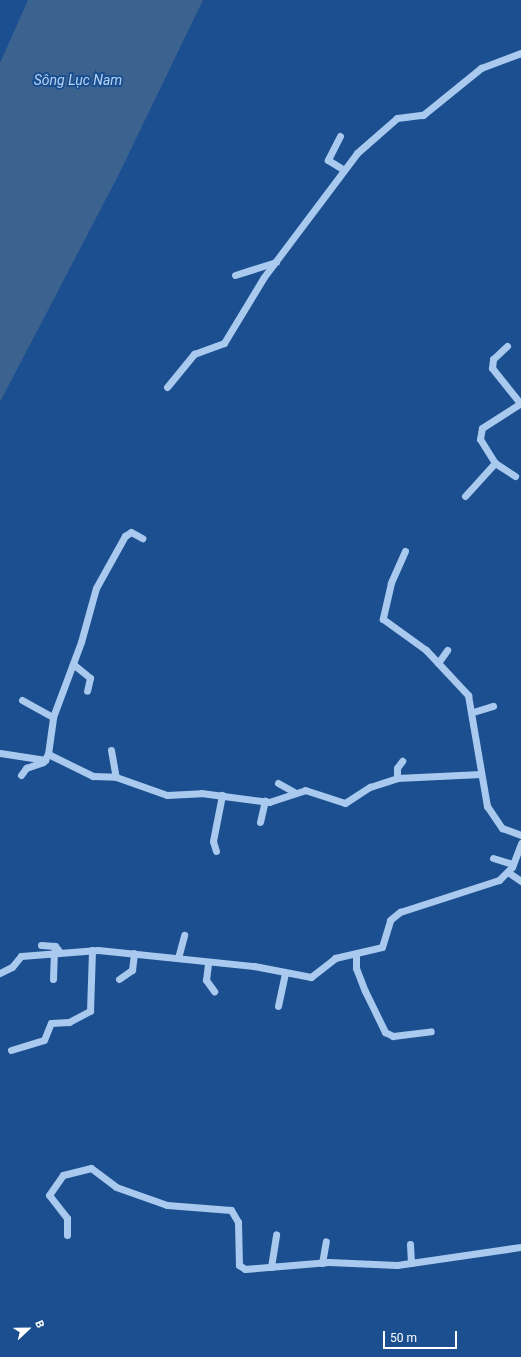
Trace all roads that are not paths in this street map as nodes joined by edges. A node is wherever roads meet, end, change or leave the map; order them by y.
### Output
1 (521, 53) edge
2 (340, 136) dead end
3 (344, 170) junction
4 (276, 262) junction
5 (236, 274) dead end
6 (507, 346) dead end
7 (167, 387) dead end
8 (520, 403) edge
9 (494, 463) junction
10 (515, 476) dead end
11 (465, 496) dead end
12 (142, 538) dead end
13 (405, 551) dead end
14 (447, 650) dead end
15 (438, 663) junction
16 (73, 664) junction
17 (87, 691) dead end
18 (22, 700) dead end
19 (493, 706) dead end
20 (473, 712) junction
21 (53, 716) junction
22 (111, 750) dead end
23 (0, 753) edge
24 (47, 757) junction
25 (402, 761) dead end
26 (481, 774) junction
27 (21, 775) dead end
28 (116, 777) junction
29 (397, 778) junction
30 (278, 783) dead end
31 (294, 792) junction
32 (222, 795) junction
33 (265, 801) junction
34 (260, 822) dead end
35 (521, 834) edge
36 (521, 843) edge
37 (216, 851) dead end
38 (492, 858) dead end
39 (513, 864) junction
40 (508, 872) junction
41 (521, 882) edge
42 (184, 935) dead end
43 (41, 945) dead end
44 (92, 950) junction
45 (57, 952) junction
46 (134, 953) junction
47 (356, 954) junction
48 (178, 958) junction
49 (208, 964) junction
50 (0, 973) edge
51 (285, 974) junction
52 (53, 979) dead end
53 (119, 980) dead end
54 (214, 991) dead end
55 (278, 1006) dead end
56 (431, 1031) dead end
57 (11, 1050) dead end
58 (276, 1234) dead end
59 (67, 1235) dead end
60 (326, 1241) dead end
61 (410, 1244) dead end
62 (521, 1247) edge
63 (322, 1263) junction
64 (412, 1263) junction
65 (271, 1267) junction

1 - 3 street
2 - 3 street
3 - 4 street
4 - 5 street
4 - 7 street
6 - 8 street
8 - 9 street
9 - 10 street
9 - 11 street
12 - 16 street
13 - 15 street
14 - 15 street
15 - 20 street
16 - 17 street
16 - 21 street
18 - 21 street
19 - 20 street
20 - 26 street
21 - 24 street
22 - 28 street
23 - 24 street
24 - 27 street
24 - 28 street
25 - 29 street
26 - 29 street
26 - 35 street
28 - 32 street
29 - 31 street
30 - 31 street
31 - 33 street
32 - 33 street
32 - 37 street
33 - 34 street
36 - 39 street
38 - 39 street
39 - 40 street
40 - 41 street
40 - 47 street
42 - 48 street
43 - 45 street
44 - 45 street
44 - 46 street
44 - 57 street
45 - 50 street
45 - 52 street
46 - 48 street
46 - 53 street
47 - 51 street
47 - 56 street
48 - 49 street
49 - 51 street
49 - 54 street
51 - 55 street
58 - 65 street
59 - 65 street
60 - 63 street
61 - 64 street
62 - 64 street
63 - 64 street
63 - 65 street

